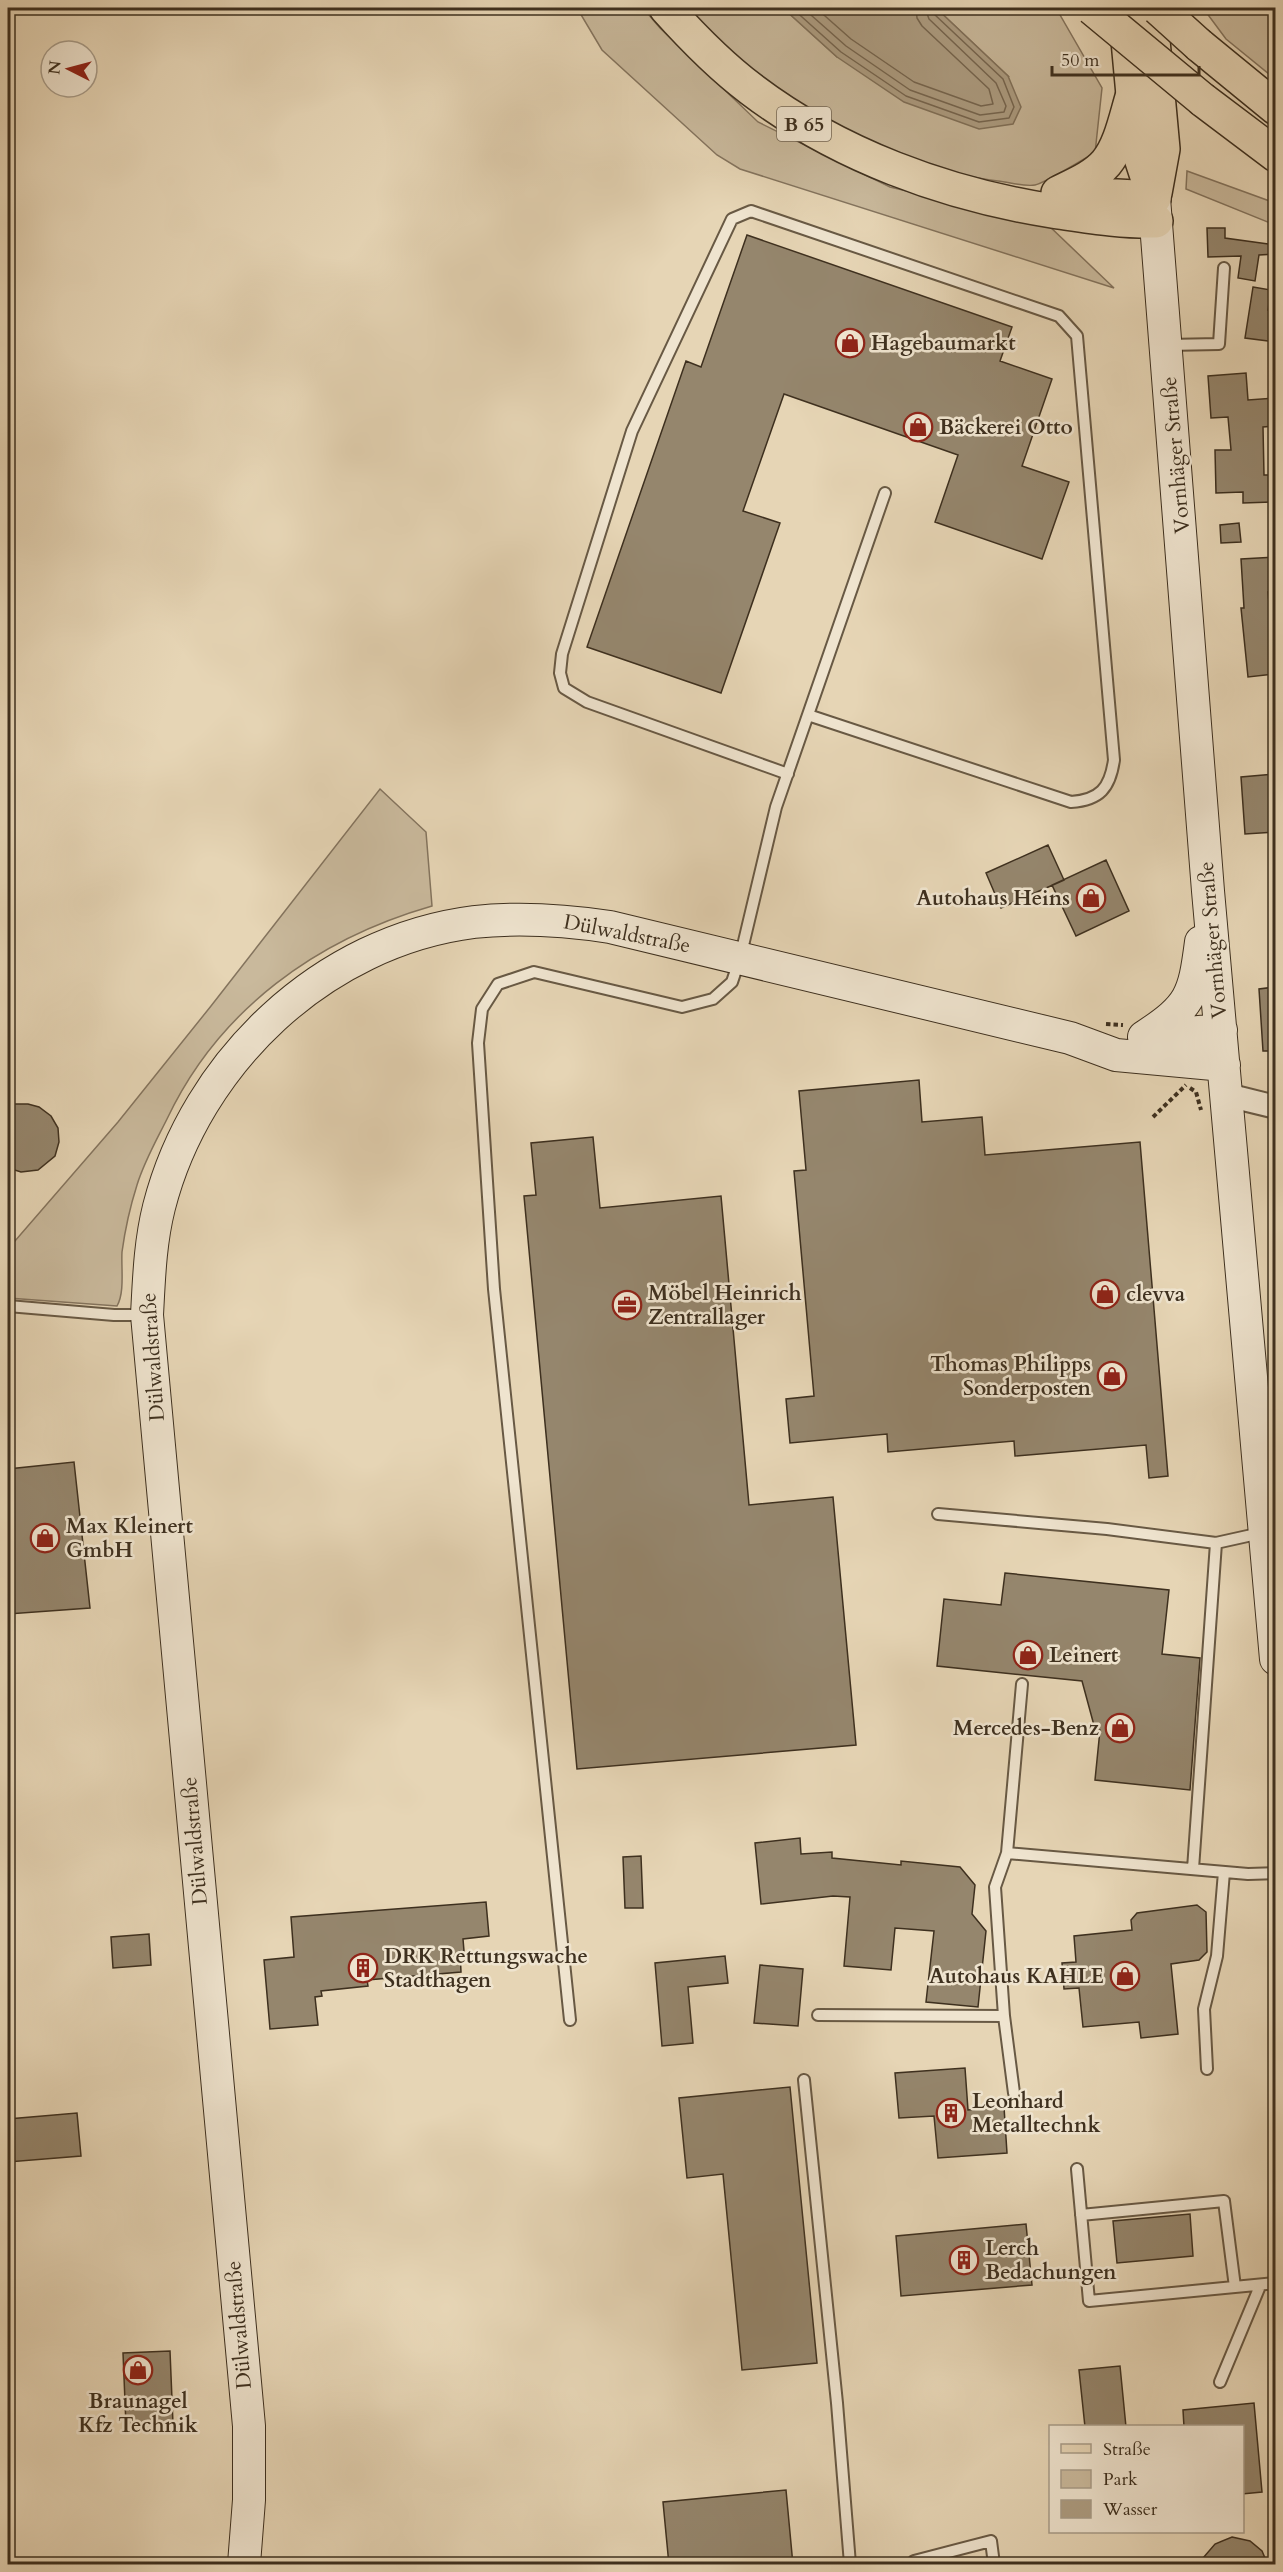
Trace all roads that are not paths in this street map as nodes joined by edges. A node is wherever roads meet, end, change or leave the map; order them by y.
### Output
1 (666, 8) edge
2 (1092, 8) edge
3 (1125, 8) edge
4 (1150, 8) edge
5 (1158, 8) edge
6 (1132, 94) junction
7 (1275, 108) edge
8 (1275, 155) edge
9 (972, 193) junction
10 (1058, 193) junction
11 (1155, 209) junction
12 (1224, 268) dead end
13 (1167, 345) junction
14 (885, 493) dead end
15 (808, 715) junction
16 (788, 774) junction
17 (1208, 891) junction
18 (740, 958) junction
19 (1083, 1030) junction
20 (1138, 1030) junction
21 (1221, 1030) junction
22 (1226, 1080) junction
23 (1275, 1107) edge
24 (8, 1306) edge
25 (147, 1315) junction
26 (938, 1514) dead end
27 (1264, 1533) junction
28 (1216, 1543) junction
29 (1275, 1659) edge
30 (1022, 1684) dead end
31 (1007, 1853) junction
32 (1193, 1869) junction
33 (1224, 1872) junction
34 (1275, 1873) edge
35 (818, 2015) dead end
36 (1004, 2016) junction
37 (570, 2020) dead end
38 (1207, 2069) dead end
39 (804, 2080) dead end
40 (1014, 2092) dead end
41 (1077, 2169) dead end
42 (1081, 2215) junction
43 (1275, 2283) edge
44 (1260, 2286) junction
45 (1235, 2287) junction
46 (1220, 2382) dead end
47 (244, 2565) edge
48 (850, 2565) edge
49 (913, 2565) edge
50 (994, 2565) edge

1 - 9 main road, B 65
2 - 8 main road, bridge
3 - 6 main road, Vornhäger Straße / B 65
4 - 11 main road, Vornhäger Straße
5 - 7 main road, bridge
6 - 10 main road, B 65
6 - 11 main road, Vornhäger Straße / B 65
9 - 10 main road, B 65
9 - 11 main road, B 65
10 - 11 main road, B 65
11 - 13 street, Vornhäger Straße
12 - 13 lane
13 - 17 street, Vornhäger Straße
14 - 15 lane
15 - 16 lane
15 - 16 lane
16 - 18 lane
17 - 20 street
17 - 21 street, Vornhäger Straße
18 - 19 street, Dülwaldstraße
18 - 25 street, Dülwaldstraße
18 - 37 lane
19 - 20 street, Dülwaldstraße
19 - 22 street, Dülwaldstraße
20 - 21 street, Dülwaldstraße
21 - 22 street, Vornhäger Straße
22 - 23 street
22 - 27 street, Vornhäger Straße
24 - 25 lane
25 - 47 street, Dülwaldstraße
26 - 28 lane
27 - 28 lane
27 - 29 street, Vornhäger Straße
28 - 32 lane
30 - 31 lane
31 - 32 lane
31 - 36 lane
32 - 33 lane
33 - 34 lane
33 - 38 lane
35 - 36 lane
36 - 40 lane
39 - 48 lane
41 - 42 lane
42 - 45 lane
42 - 45 lane
43 - 44 lane
44 - 45 lane
44 - 46 lane
49 - 50 lane

